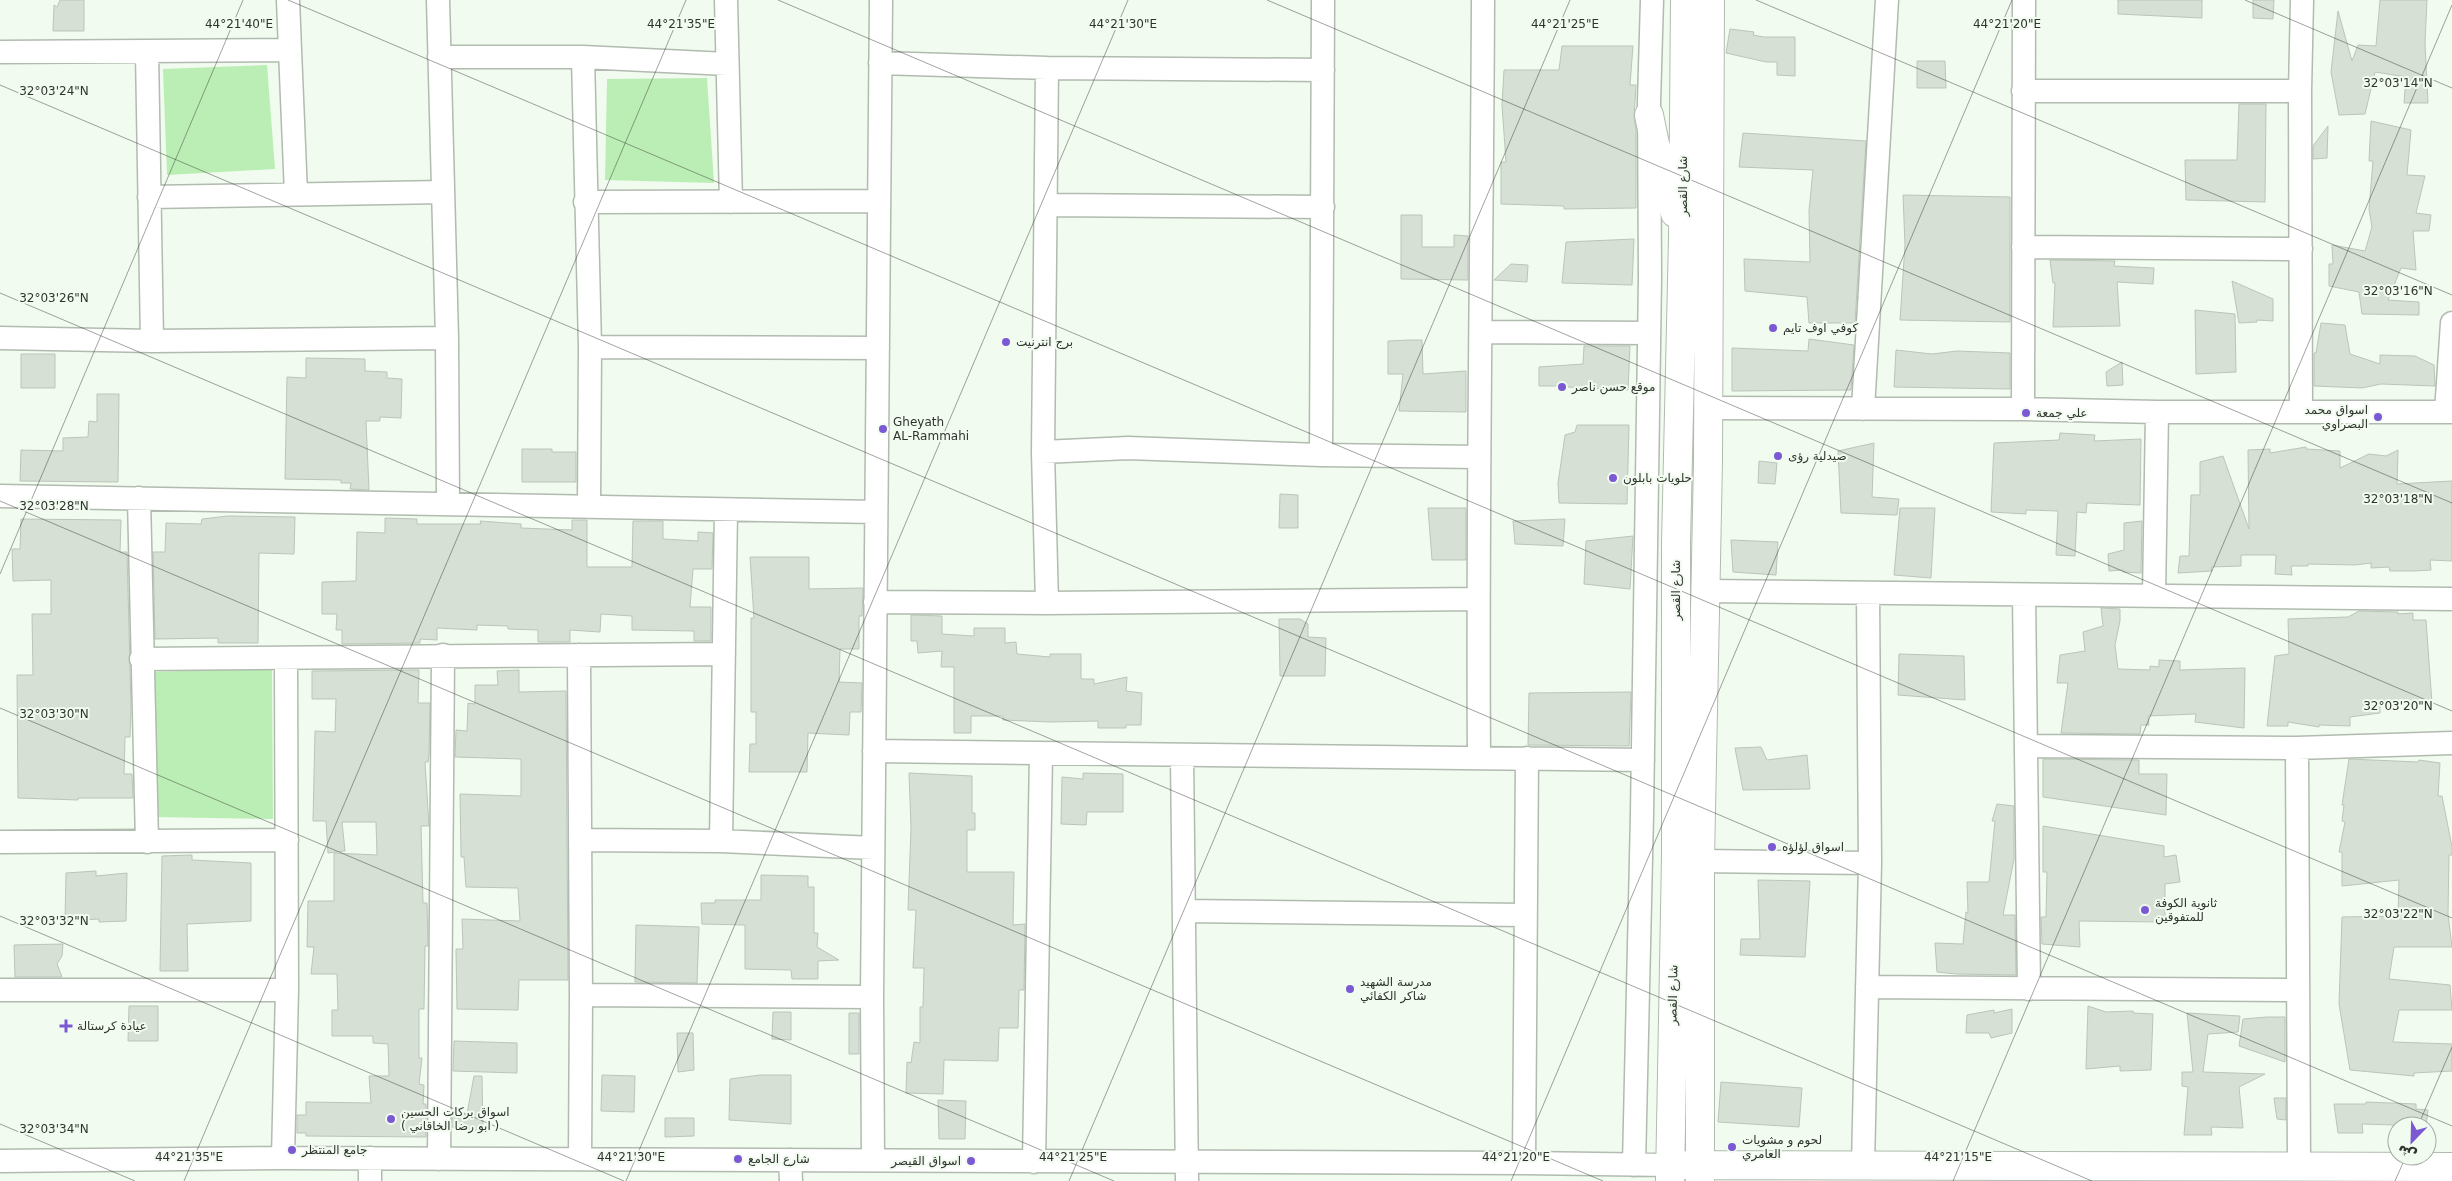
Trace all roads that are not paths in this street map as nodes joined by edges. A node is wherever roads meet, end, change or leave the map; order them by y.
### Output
1 (288, 0) edge
2 (438, 0) edge
3 (726, 0) edge
4 (881, 0) edge
5 (1323, 0) edge
6 (1483, 0) edge
7 (1652, 0) edge
8 (1685, 0) edge
9 (1710, 0) edge
10 (1887, 0) edge
11 (2024, 0) edge
12 (2302, 0) edge
13 (290, 50) junction
14 (0, 52) edge
15 (147, 52) junction
16 (439, 57) junction
17 (583, 57) junction
18 (880, 63) junction
19 (727, 64) junction
20 (1047, 68) junction
21 (1323, 70) junction
22 (2023, 91) junction
23 (2300, 91) junction
24 (1649, 115) junction
25 (443, 192) junction
26 (296, 194) junction
27 (149, 197) junction
28 (879, 201) junction
29 (585, 202) junction
30 (731, 202) junction
31 (1047, 205) junction
32 (1322, 207) junction
33 (1683, 238) junction
34 (2023, 246) junction
35 (2301, 249) junction
36 (2452, 324) edge
37 (1482, 332) junction
38 (1649, 333) junction
39 (0, 338) edge
40 (447, 338) junction
41 (152, 341) junction
42 (590, 347) junction
43 (878, 348) junction
44 (1708, 408) junction
45 (1862, 409) junction
46 (2023, 409) junction
47 (2301, 411) junction
48 (2156, 412) junction
49 (2449, 412) edge
50 (1043, 452) junction
51 (1322, 455) junction
52 (1478, 457) junction
53 (1677, 459) junction
54 (1708, 461) junction
55 (0, 496) edge
56 (139, 498) junction
57 (448, 503) junction
58 (589, 506) junction
59 (726, 510) junction
60 (876, 512) junction
61 (1676, 543) junction
62 (1706, 543) junction
63 (1704, 591) junction
64 (1868, 594) junction
65 (2024, 595) junction
66 (2154, 596) junction
67 (2452, 598) edge
68 (1477, 599) junction
69 (875, 602) junction
70 (1047, 603) junction
71 (724, 654) junction
72 (443, 655) junction
73 (579, 655) junction
74 (141, 659) junction
75 (286, 659) junction
76 (2452, 743) edge
77 (2026, 746) junction
78 (2297, 748) junction
79 (874, 751) junction
80 (1041, 754) junction
81 (1182, 756) junction
82 (1479, 757) junction
83 (1527, 758) junction
84 (1643, 760) junction
85 (287, 840) junction
86 (580, 840) junction
87 (720, 841) junction
88 (0, 842) edge
89 (147, 842) junction
90 (873, 848) junction
91 (1700, 861) junction
92 (1870, 862) junction
93 (1184, 911) junction
94 (1524, 915) junction
95 (1867, 988) junction
96 (2029, 989) junction
97 (0, 990) edge
98 (287, 990) junction
99 (2298, 990) junction
100 (581, 994) junction
101 (872, 997) junction
102 (283, 1158) junction
103 (370, 1158) junction
104 (439, 1159) junction
105 (580, 1160) junction
106 (873, 1160) junction
107 (0, 1161) edge
108 (1034, 1162) junction
109 (1524, 1163) junction
110 (1634, 1164) junction
111 (1863, 1165) junction
112 (2300, 1166) junction
113 (2452, 1168) edge
114 (790, 1171) edge
115 (1187, 1172) edge
116 (1670, 1173) edge
117 (1700, 1173) edge
118 (2192, 1174) edge
119 (370, 1181) edge

1 - 13 street
2 - 16 street
3 - 19 street
4 - 18 street
5 - 21 street
6 - 37 street
7 - 24 street
8 - 33 street, شارع القصر
9 - 44 street
10 - 45 street
11 - 22 street
12 - 23 street
13 - 15 street
13 - 26 street
14 - 15 street
15 - 27 street
16 - 17 street
16 - 25 street
17 - 19 street
17 - 29 street
18 - 20 street
18 - 28 street
19 - 30 street
20 - 21 street
20 - 31 street
21 - 32 street
22 - 23 street
22 - 34 street
23 - 35 street
24 - 33 street
24 - 38 street
25 - 26 street
25 - 40 street
26 - 27 street
27 - 41 street
28 - 30 street
28 - 43 street
29 - 30 street
29 - 42 street
31 - 32 street
31 - 50 street
32 - 51 street
33 - 53 street, شارع القصر
34 - 35 street
34 - 46 street
35 - 47 street
36 - 49 street
37 - 38 street
37 - 52 street
38 - 84 street
39 - 41 street
40 - 41 street
40 - 57 street
42 - 43 street
42 - 58 street
43 - 60 street
44 - 45 street
44 - 54 street
45 - 46 street
46 - 48 street
47 - 48 street
47 - 49 street
48 - 66 street
50 - 51 street
50 - 70 street
51 - 52 street
52 - 68 street
53 - 54 street
53 - 61 street, شارع القصر
54 - 62 street
55 - 56 street
56 - 57 street
56 - 74 street
57 - 58 street
58 - 59 street
59 - 60 street
59 - 71 street
60 - 69 street
61 - 62 street
61 - 116 street, شارع القصر
62 - 63 street
63 - 64 street
63 - 91 street
64 - 65 street
64 - 92 street
65 - 66 street
65 - 77 street
66 - 67 street
68 - 70 street
68 - 82 street
69 - 70 street
69 - 79 street
71 - 73 street
71 - 87 street
72 - 73 street
72 - 75 street
72 - 104 street
73 - 86 street
74 - 75 street
74 - 89 street
75 - 85 street
76 - 78 street
77 - 78 street
77 - 96 street
78 - 99 street
79 - 80 street
79 - 90 street
80 - 81 street
80 - 108 street
81 - 82 street
81 - 93 street
82 - 83 street
83 - 84 street
83 - 94 street
84 - 110 street
85 - 89 street
85 - 98 street
86 - 87 street
86 - 100 street
87 - 90 street
88 - 89 street
90 - 101 street
91 - 92 street
91 - 117 street
92 - 95 street
93 - 94 street
93 - 115 street
94 - 109 street
95 - 96 street
95 - 111 street
96 - 99 street
97 - 98 street
98 - 102 street
99 - 112 street
100 - 101 street
100 - 105 street
101 - 106 street
102 - 103 street
102 - 107 street
103 - 104 street
103 - 119 street
104 - 105 street
105 - 114 street
106 - 108 street
106 - 114 street
108 - 115 street
109 - 110 street
109 - 115 street
110 - 116 street
111 - 117 street
111 - 118 street
112 - 113 street
112 - 118 street
116 - 117 street

